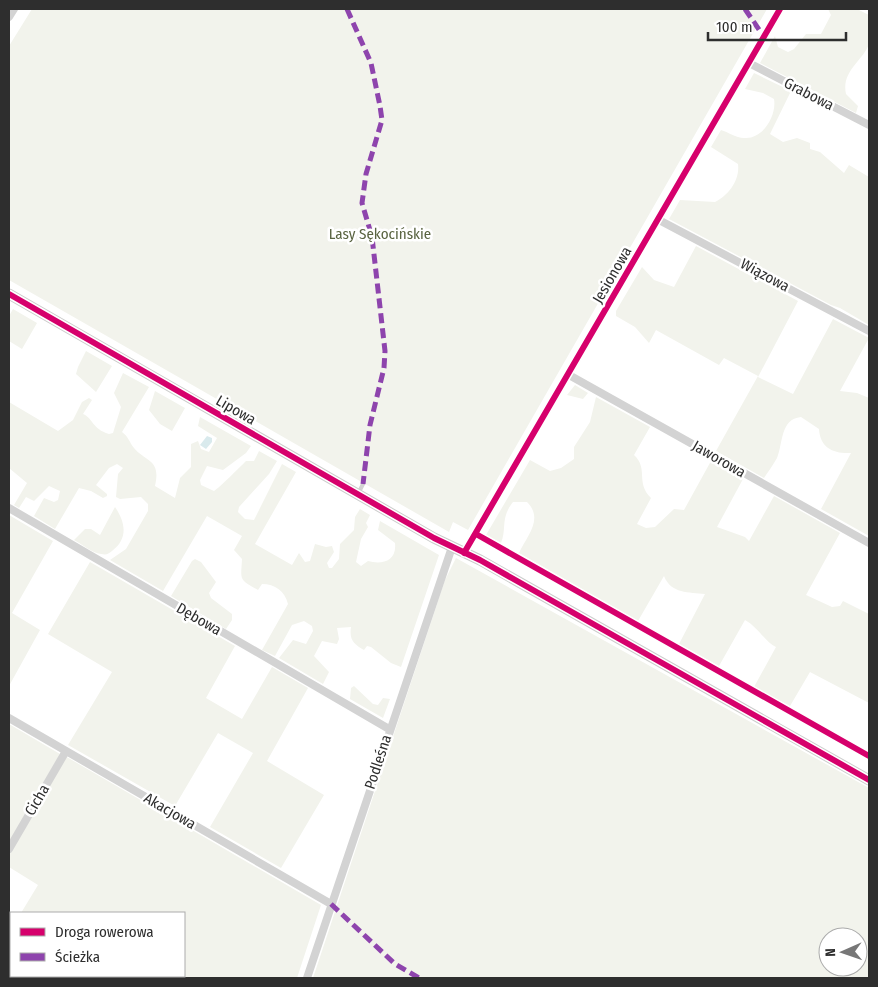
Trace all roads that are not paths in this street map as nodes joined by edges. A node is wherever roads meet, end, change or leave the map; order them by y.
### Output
1 (14, 9) edge
2 (780, 9) edge
3 (9, 17) edge
4 (749, 63) junction
5 (869, 125) edge
6 (659, 220) junction
7 (9, 294) edge
8 (869, 331) edge
9 (569, 375) junction
10 (9, 508) edge
11 (869, 543) edge
12 (452, 547) junction
13 (464, 553) junction
14 (9, 718) edge
15 (389, 729) junction
16 (66, 751) junction
17 (869, 780) edge
18 (9, 849) edge
19 (332, 904) junction
20 (307, 978) edge

1 - 3 street
2 - 4 street, Jesionowa
4 - 5 street, Grabowa
4 - 6 street, Jesionowa
6 - 8 street, Wiązowa
6 - 9 street, Jesionowa
7 - 12 street, Lipowa
9 - 11 street, Jaworowa
9 - 13 street, Jesionowa
10 - 15 street, Dębowa
12 - 13 street, Lipowa
12 - 15 street, Podleśna
13 - 17 street, Lipowa
14 - 16 street, Akacjowa
15 - 19 street, Podleśna
16 - 18 street, Cicha
16 - 19 street, Akacjowa
19 - 20 street, Podleśna

